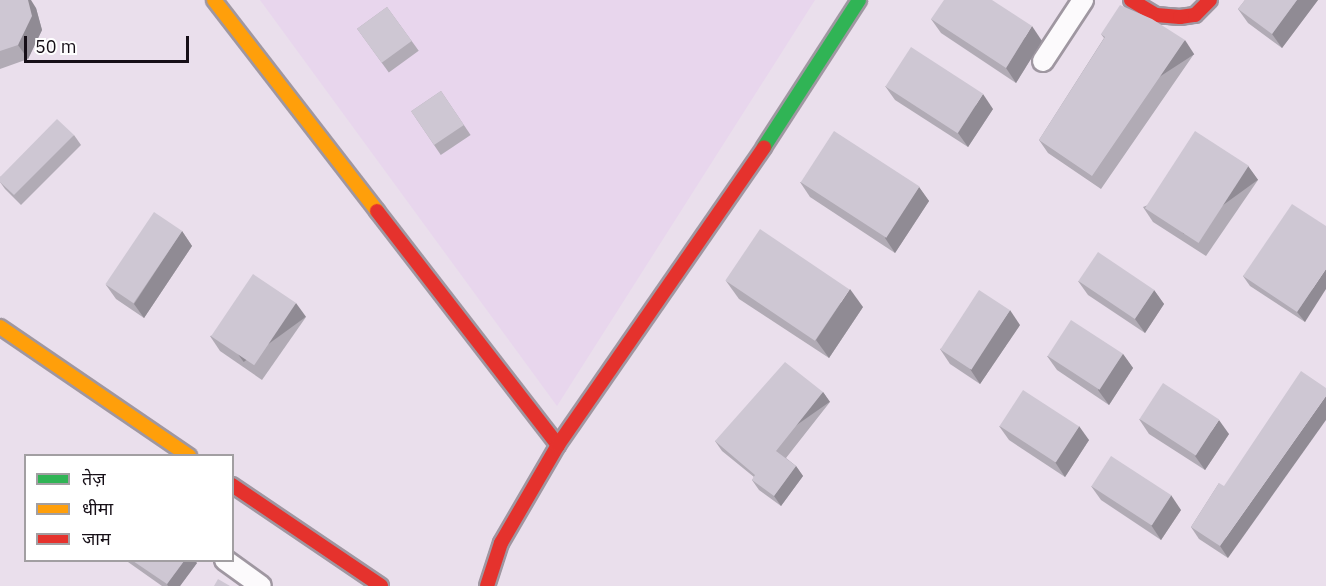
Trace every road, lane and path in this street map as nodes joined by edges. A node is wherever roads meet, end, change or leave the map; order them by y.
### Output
1 (214, 0) edge
2 (859, 0) edge
3 (1083, 0) edge
4 (1131, 0) edge
5 (1210, 0) edge
6 (1043, 61) dead end
7 (0, 327) edge
8 (558, 446) junction
9 (186, 454) edge
10 (234, 486) edge
11 (226, 562) edge
12 (261, 586) edge
13 (381, 586) edge
14 (487, 586) edge

1 - 8 street
2 - 8 street
3 - 6 street
4 - 5 street
7 - 9 street
8 - 14 street
10 - 13 street
11 - 12 street

